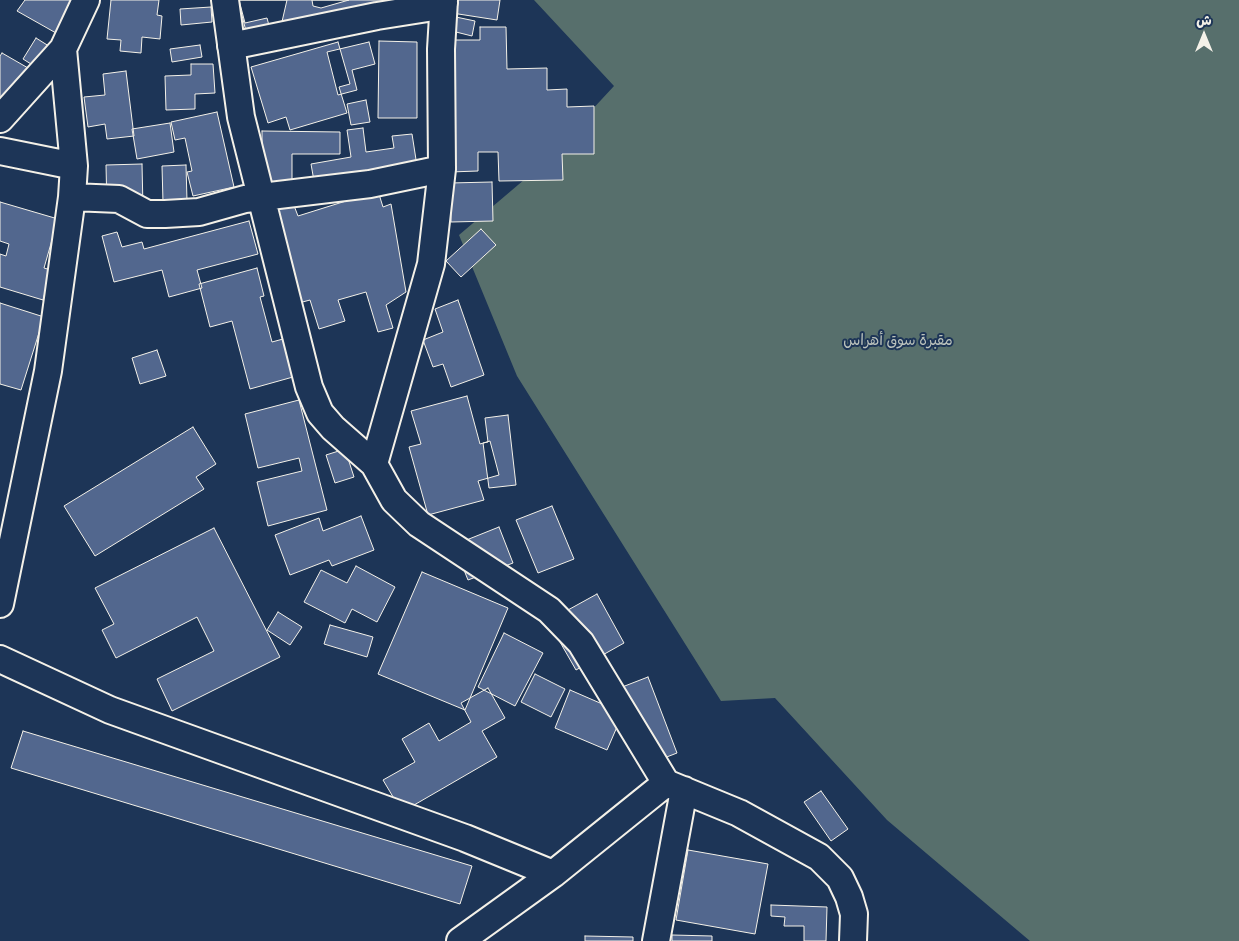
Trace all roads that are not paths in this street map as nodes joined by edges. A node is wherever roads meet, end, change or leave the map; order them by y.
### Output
1 (86, 0) edge
2 (225, 0) edge
3 (444, 1) edge
4 (231, 46) junction
5 (63, 49) junction
6 (0, 119) edge
7 (0, 152) edge
8 (74, 166) junction
9 (442, 169) junction
10 (261, 196) junction
11 (72, 197) junction
12 (374, 464) junction
13 (0, 604) edge
14 (0, 659) edge
15 (675, 786) junction
16 (553, 874) junction
17 (460, 941) edge
18 (656, 941) edge
19 (853, 941) edge

1 - 5 street
2 - 4 street
3 - 4 street
3 - 9 street
4 - 10 street
5 - 6 street
5 - 8 street
7 - 8 street
8 - 11 street
9 - 10 street
9 - 12 street
10 - 11 street
10 - 12 street
11 - 13 street
12 - 15 street
14 - 16 street
15 - 16 street
15 - 18 street
15 - 19 street
16 - 17 street

